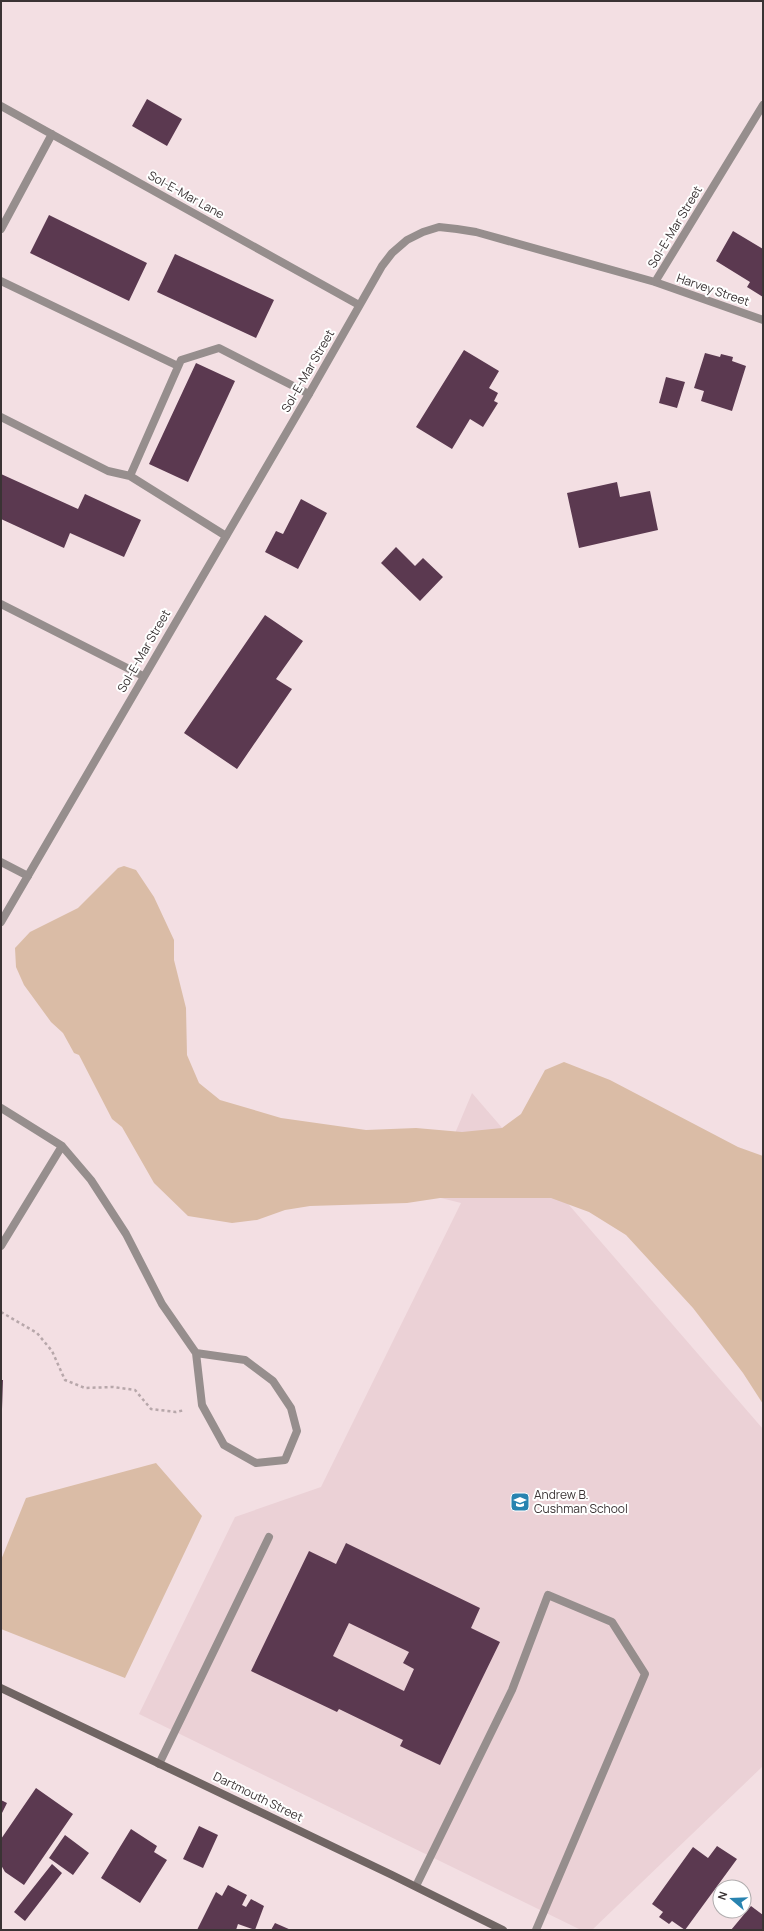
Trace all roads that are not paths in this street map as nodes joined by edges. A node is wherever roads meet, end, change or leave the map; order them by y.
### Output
1 (763, 105) edge
2 (1, 106) edge
3 (52, 134) junction
4 (1, 229) edge
5 (1, 281) edge
6 (655, 282) junction
7 (359, 305) junction
8 (763, 320) edge
9 (178, 366) junction
10 (309, 394) junction
11 (1, 417) edge
12 (130, 476) junction
13 (226, 536) junction
14 (1, 604) edge
15 (143, 676) junction
16 (1, 862) edge
17 (28, 876) junction
18 (1, 922) edge
19 (1, 1108) edge
20 (62, 1146) junction
21 (1, 1246) edge
22 (196, 1353) junction
23 (269, 1537) dead end
24 (1, 1688) edge
25 (159, 1764) junction
26 (416, 1886) junction
27 (503, 1930) edge
28 (536, 1930) edge

1 - 6 street, Sol-E-Mar Street
2 - 3 street, Sol-E-Mar Lane
3 - 4 street
3 - 7 street, Sol-E-Mar Lane
5 - 9 street
6 - 7 street, Sol-E-Mar Street
6 - 8 street, Harvey Street
7 - 10 street, Sol-E-Mar Street
9 - 10 street
9 - 12 street
10 - 13 street, Sol-E-Mar Street
11 - 12 street
12 - 13 street
13 - 15 street, Sol-E-Mar Street
14 - 15 street
15 - 17 street, Sol-E-Mar Street
16 - 17 street
17 - 18 street, Sol-E-Mar Street
19 - 20 street
20 - 21 street
20 - 22 street
22 - 22 street
23 - 25 street
24 - 25 main road, Dartmouth Street
25 - 26 main road, Dartmouth Street
26 - 27 main road, Dartmouth Street
26 - 28 street

